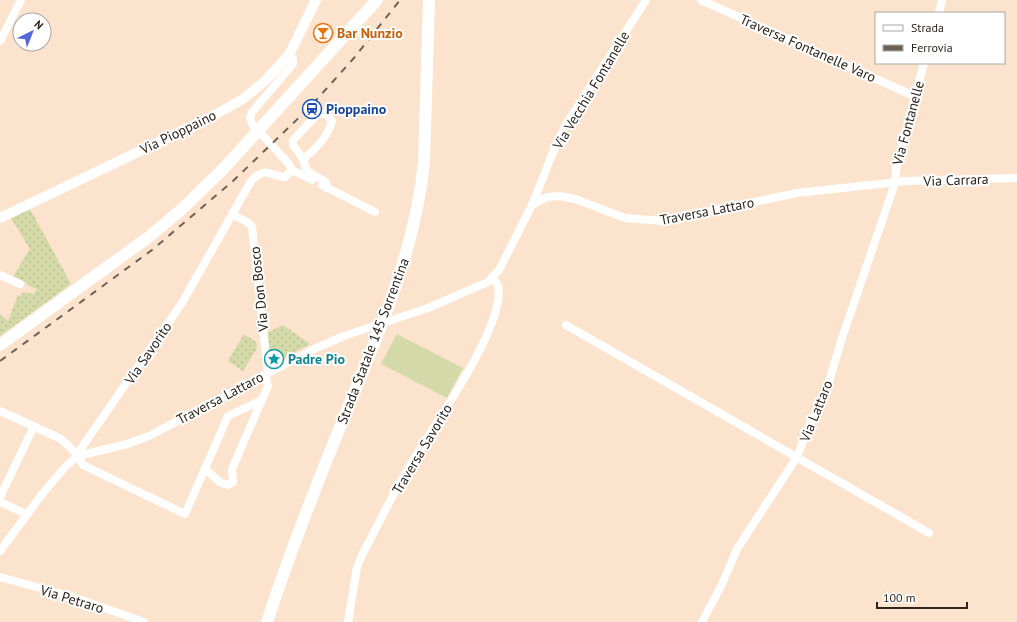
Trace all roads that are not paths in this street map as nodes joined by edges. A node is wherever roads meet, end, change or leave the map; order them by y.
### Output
1 (21, 0) edge
2 (316, 0) edge
3 (377, 0) edge
4 (386, 0) edge
5 (429, 0) edge
6 (646, 0) edge
7 (701, 0) edge
8 (942, 0) edge
9 (939, 12) edge
10 (0, 41) edge
11 (289, 55) junction
12 (924, 64) edge
13 (301, 84) junction
14 (914, 96) junction
15 (303, 159) junction
16 (292, 170) junction
17 (1017, 178) edge
18 (895, 183) junction
19 (327, 188) junction
20 (532, 205) junction
21 (375, 212) dead end
22 (232, 214) junction
23 (0, 218) edge
24 (0, 275) edge
25 (493, 278) junction
26 (20, 284) dead end
27 (566, 325) dead end
28 (0, 345) edge
29 (266, 374) junction
30 (262, 400) junction
31 (0, 411) edge
32 (34, 426) junction
33 (78, 456) junction
34 (797, 457) junction
35 (205, 469) junction
36 (0, 497) edge
37 (0, 502) edge
38 (26, 514) junction
39 (929, 533) dead end
40 (0, 551) edge
41 (0, 577) edge
42 (144, 622) edge
43 (267, 622) edge
44 (348, 622) edge
45 (702, 622) edge

1 - 10 street
2 - 11 main road, Via Pioppaino
3 - 13 highway
4 - 13 highway
5 - 43 highway, Strada Statale 145 Sorrentina
6 - 20 street, Via Vecchia Fontanelle
7 - 14 street, Traversa Fontanelle Varo
8 - 9 street
11 - 16 street
11 - 23 main road, Via Pioppaino
12 - 14 street, Via Fontanelle
13 - 28 highway
14 - 18 street, Via Fontanelle
15 - 15 street
15 - 19 street
16 - 19 street
16 - 22 street, Via Savorito
17 - 18 street, Via Carrara
18 - 20 street, Traversa Lattaro
18 - 34 street, Via Lattaro
19 - 21 street
20 - 25 street
22 - 29 street, Via Don Bosco
22 - 33 street, Via Savorito
24 - 26 street
25 - 29 street, Traversa Lattaro
25 - 44 street, Traversa Savorito
27 - 34 street
29 - 30 street, Via Don Bosco
29 - 33 street, Traversa Lattaro
30 - 35 street
30 - 35 street, Via Don Bosco
31 - 32 street
32 - 33 street
32 - 36 street
33 - 35 street
33 - 38 street, Via Savorito
34 - 39 street
34 - 45 street, Via Lattaro
37 - 38 street
38 - 40 street, Via Savorito
41 - 42 street, Via Petraro

